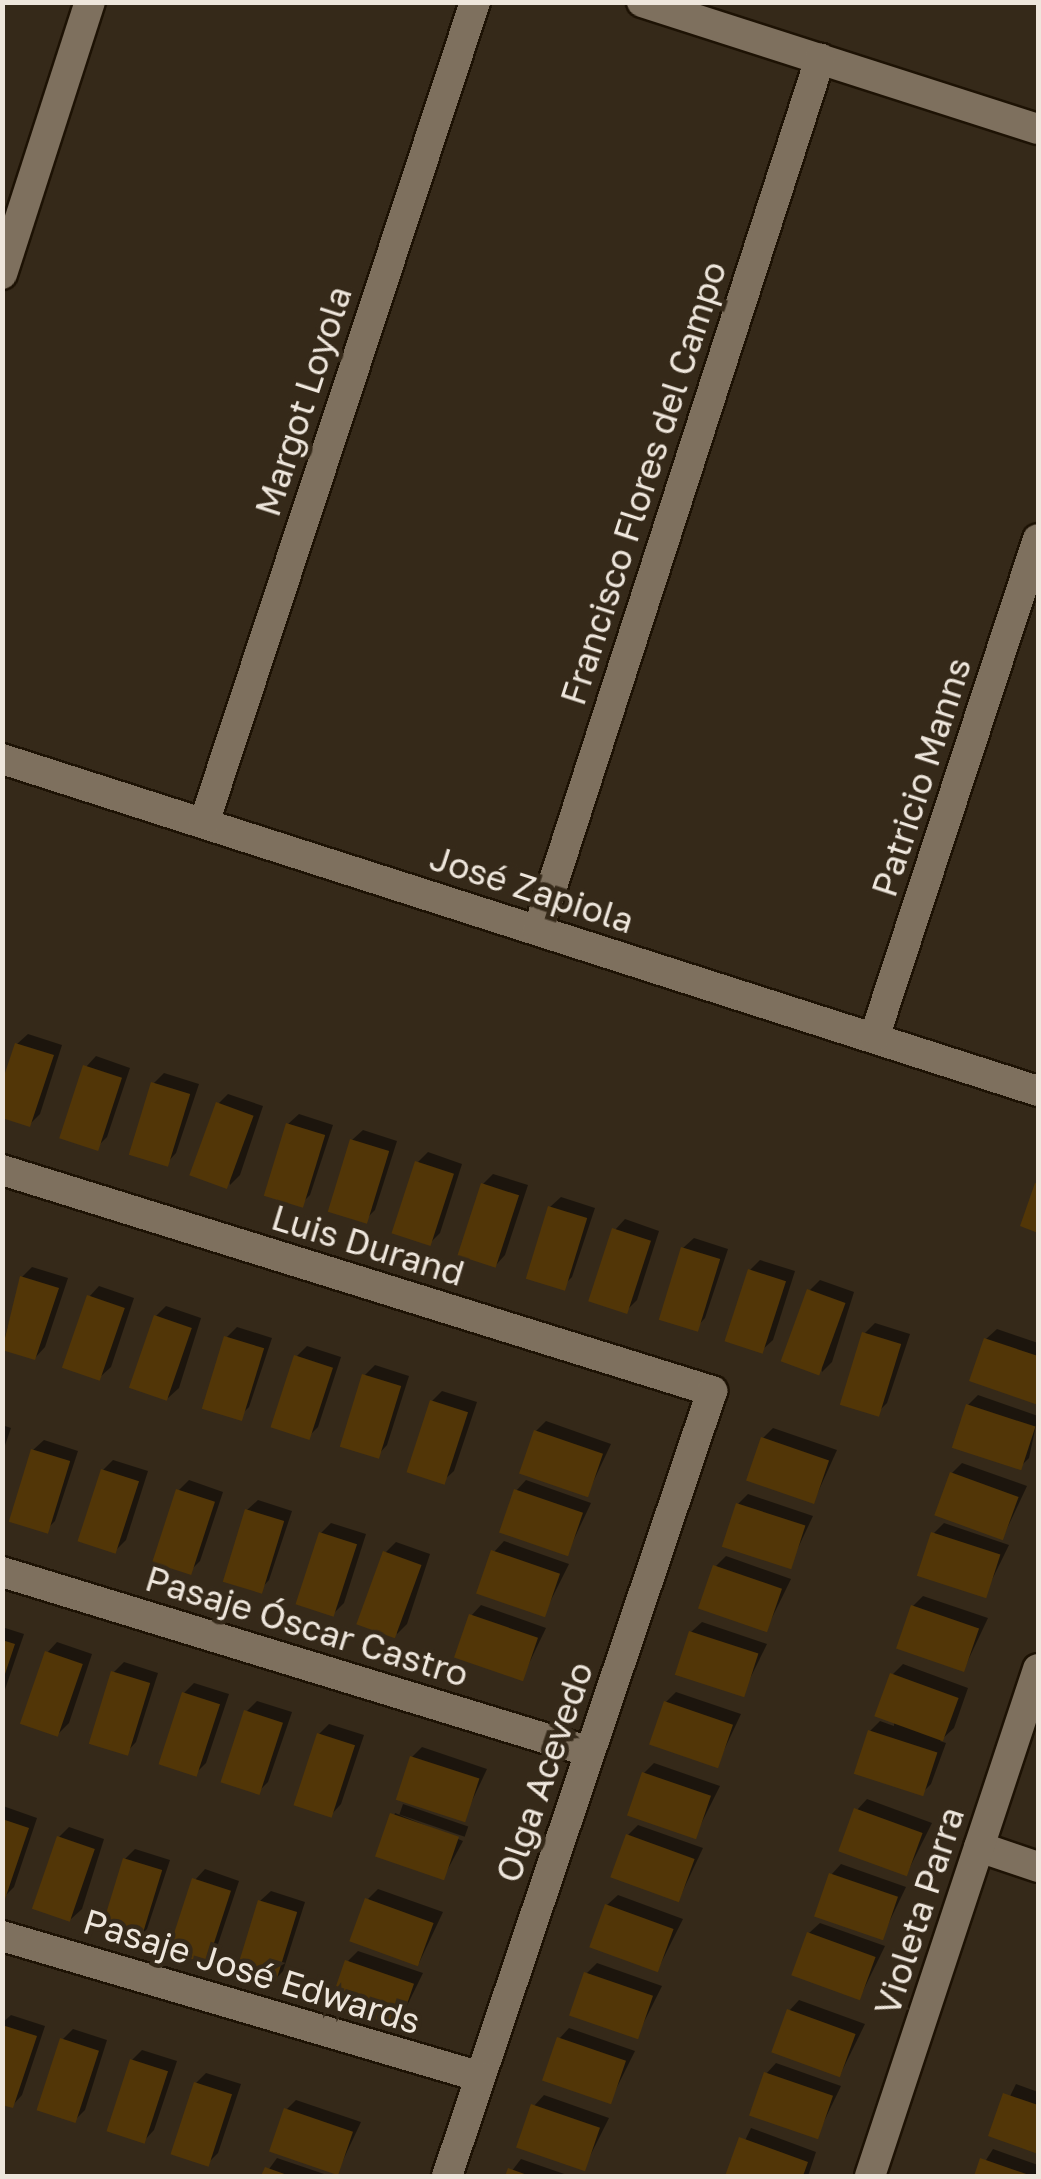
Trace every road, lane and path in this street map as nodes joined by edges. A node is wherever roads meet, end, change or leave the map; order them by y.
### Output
1 (90, 2) edge
2 (474, 2) edge
3 (642, 2) edge
4 (820, 60) junction
5 (1038, 129) edge
6 (2, 274) edge
7 (1038, 539) edge
8 (2, 759) edge
9 (204, 823) junction
10 (538, 930) junction
11 (874, 1038) junction
12 (1038, 1091) edge
13 (2, 1170) edge
14 (712, 1391) joint
15 (2, 1572) edge
16 (1038, 1669) edge
17 (590, 1752) junction
18 (980, 1847) junction
19 (1038, 1867) edge
20 (2, 1936) edge
21 (480, 2078) junction
22 (447, 2176) edge
23 (870, 2176) edge

1 - 6 street
2 - 9 street, Margot Loyola
3 - 4 street
4 - 5 street
4 - 10 street, Francisco Flores del Campo
7 - 11 street, Patricio Manns
8 - 9 street, José Zapiola
9 - 10 street, José Zapiola
10 - 11 street, José Zapiola
11 - 12 street, José Zapiola
13 - 14 street, Luis Durand
14 - 17 street, Olga Acevedo
15 - 17 street, Pasaje Óscar Castro
16 - 18 street, Violeta Parra
17 - 21 street, Olga Acevedo
18 - 19 street
18 - 23 street, Violeta Parra
20 - 21 street, Pasaje José Edwards
21 - 22 street, Olga Acevedo

